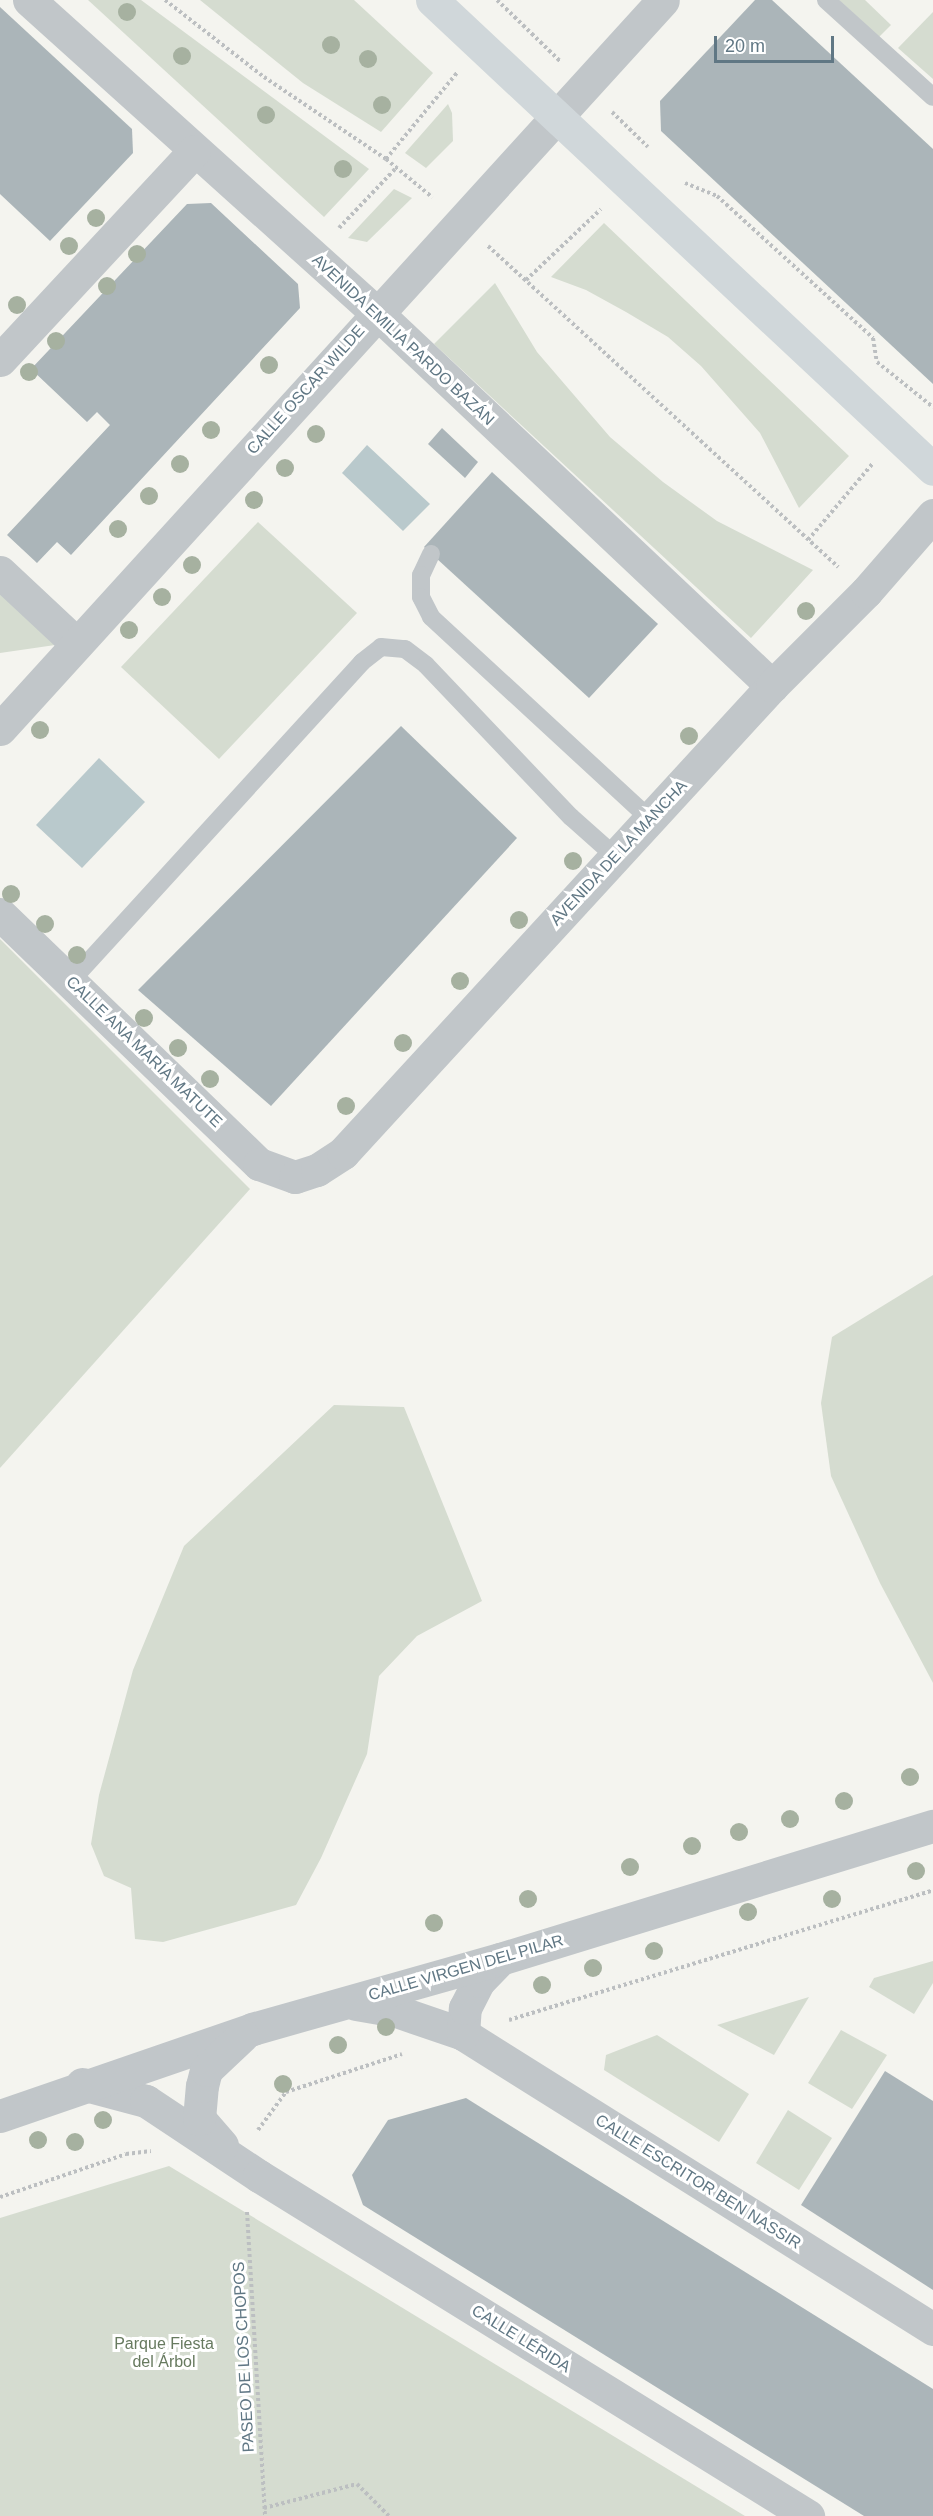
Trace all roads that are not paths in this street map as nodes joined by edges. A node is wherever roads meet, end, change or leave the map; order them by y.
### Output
1 (29, 0) edge
2 (432, 0) edge
3 (663, 0) edge
4 (826, 0) edge
5 (933, 97) edge
6 (556, 115) junction
7 (194, 151) junction
8 (376, 312) junction
9 (0, 360) edge
10 (933, 469) edge
11 (933, 515) edge
12 (432, 554) dead end
13 (0, 572) edge
14 (77, 644) junction
15 (772, 686) junction
16 (0, 729) edge
17 (650, 819) junction
18 (615, 856) junction
19 (0, 914) edge
20 (70, 982) junction
21 (295, 1177) joint
22 (933, 1826) edge
23 (500, 1959) junction
24 (346, 2002) junction
25 (252, 2029) junction
26 (463, 2034) junction
27 (82, 2085) junction
28 (0, 2116) edge
29 (235, 2160) junction
30 (933, 2330) edge
31 (808, 2516) edge

1 - 7 street, AVENIDA EMILIA PARDO BAZÁN
2 - 6 street
3 - 6 street, CALLE OSCAR WILDE
4 - 5 lane
6 - 8 street, CALLE OSCAR WILDE
6 - 10 street
7 - 8 street, AVENIDA EMILIA PARDO BAZÁN
7 - 9 street
8 - 14 street, CALLE OSCAR WILDE
8 - 15 street, AVENIDA EMILIA PARDO BAZÁN
11 - 15 street, AVENIDA DE LA MANCHA
12 - 17 lane
13 - 14 street
14 - 16 street, CALLE OSCAR WILDE
15 - 17 street, AVENIDA DE LA MANCHA
17 - 18 street, AVENIDA DE LA MANCHA
18 - 20 lane
18 - 21 street, AVENIDA DE LA MANCHA
19 - 20 street, CALLE ANA MARÍA MATUTE
20 - 21 street, CALLE ANA MARÍA MATUTE
22 - 23 street, CALLE VIRGEN DEL PILAR
23 - 24 street, CALLE VIRGEN DEL PILAR
23 - 26 street
24 - 25 street, CALLE VIRGEN DEL PILAR
24 - 26 street, CALLE ESCRITOR BEN NASSIR
25 - 27 street, CALLE VIRGEN DEL PILAR
25 - 29 street, CALLE LÉRIDA
26 - 30 street, CALLE ESCRITOR BEN NASSIR
27 - 28 street, CALLE VIRGEN DEL PILAR
27 - 29 street, CALLE LÉRIDA
29 - 31 street, CALLE LÉRIDA

